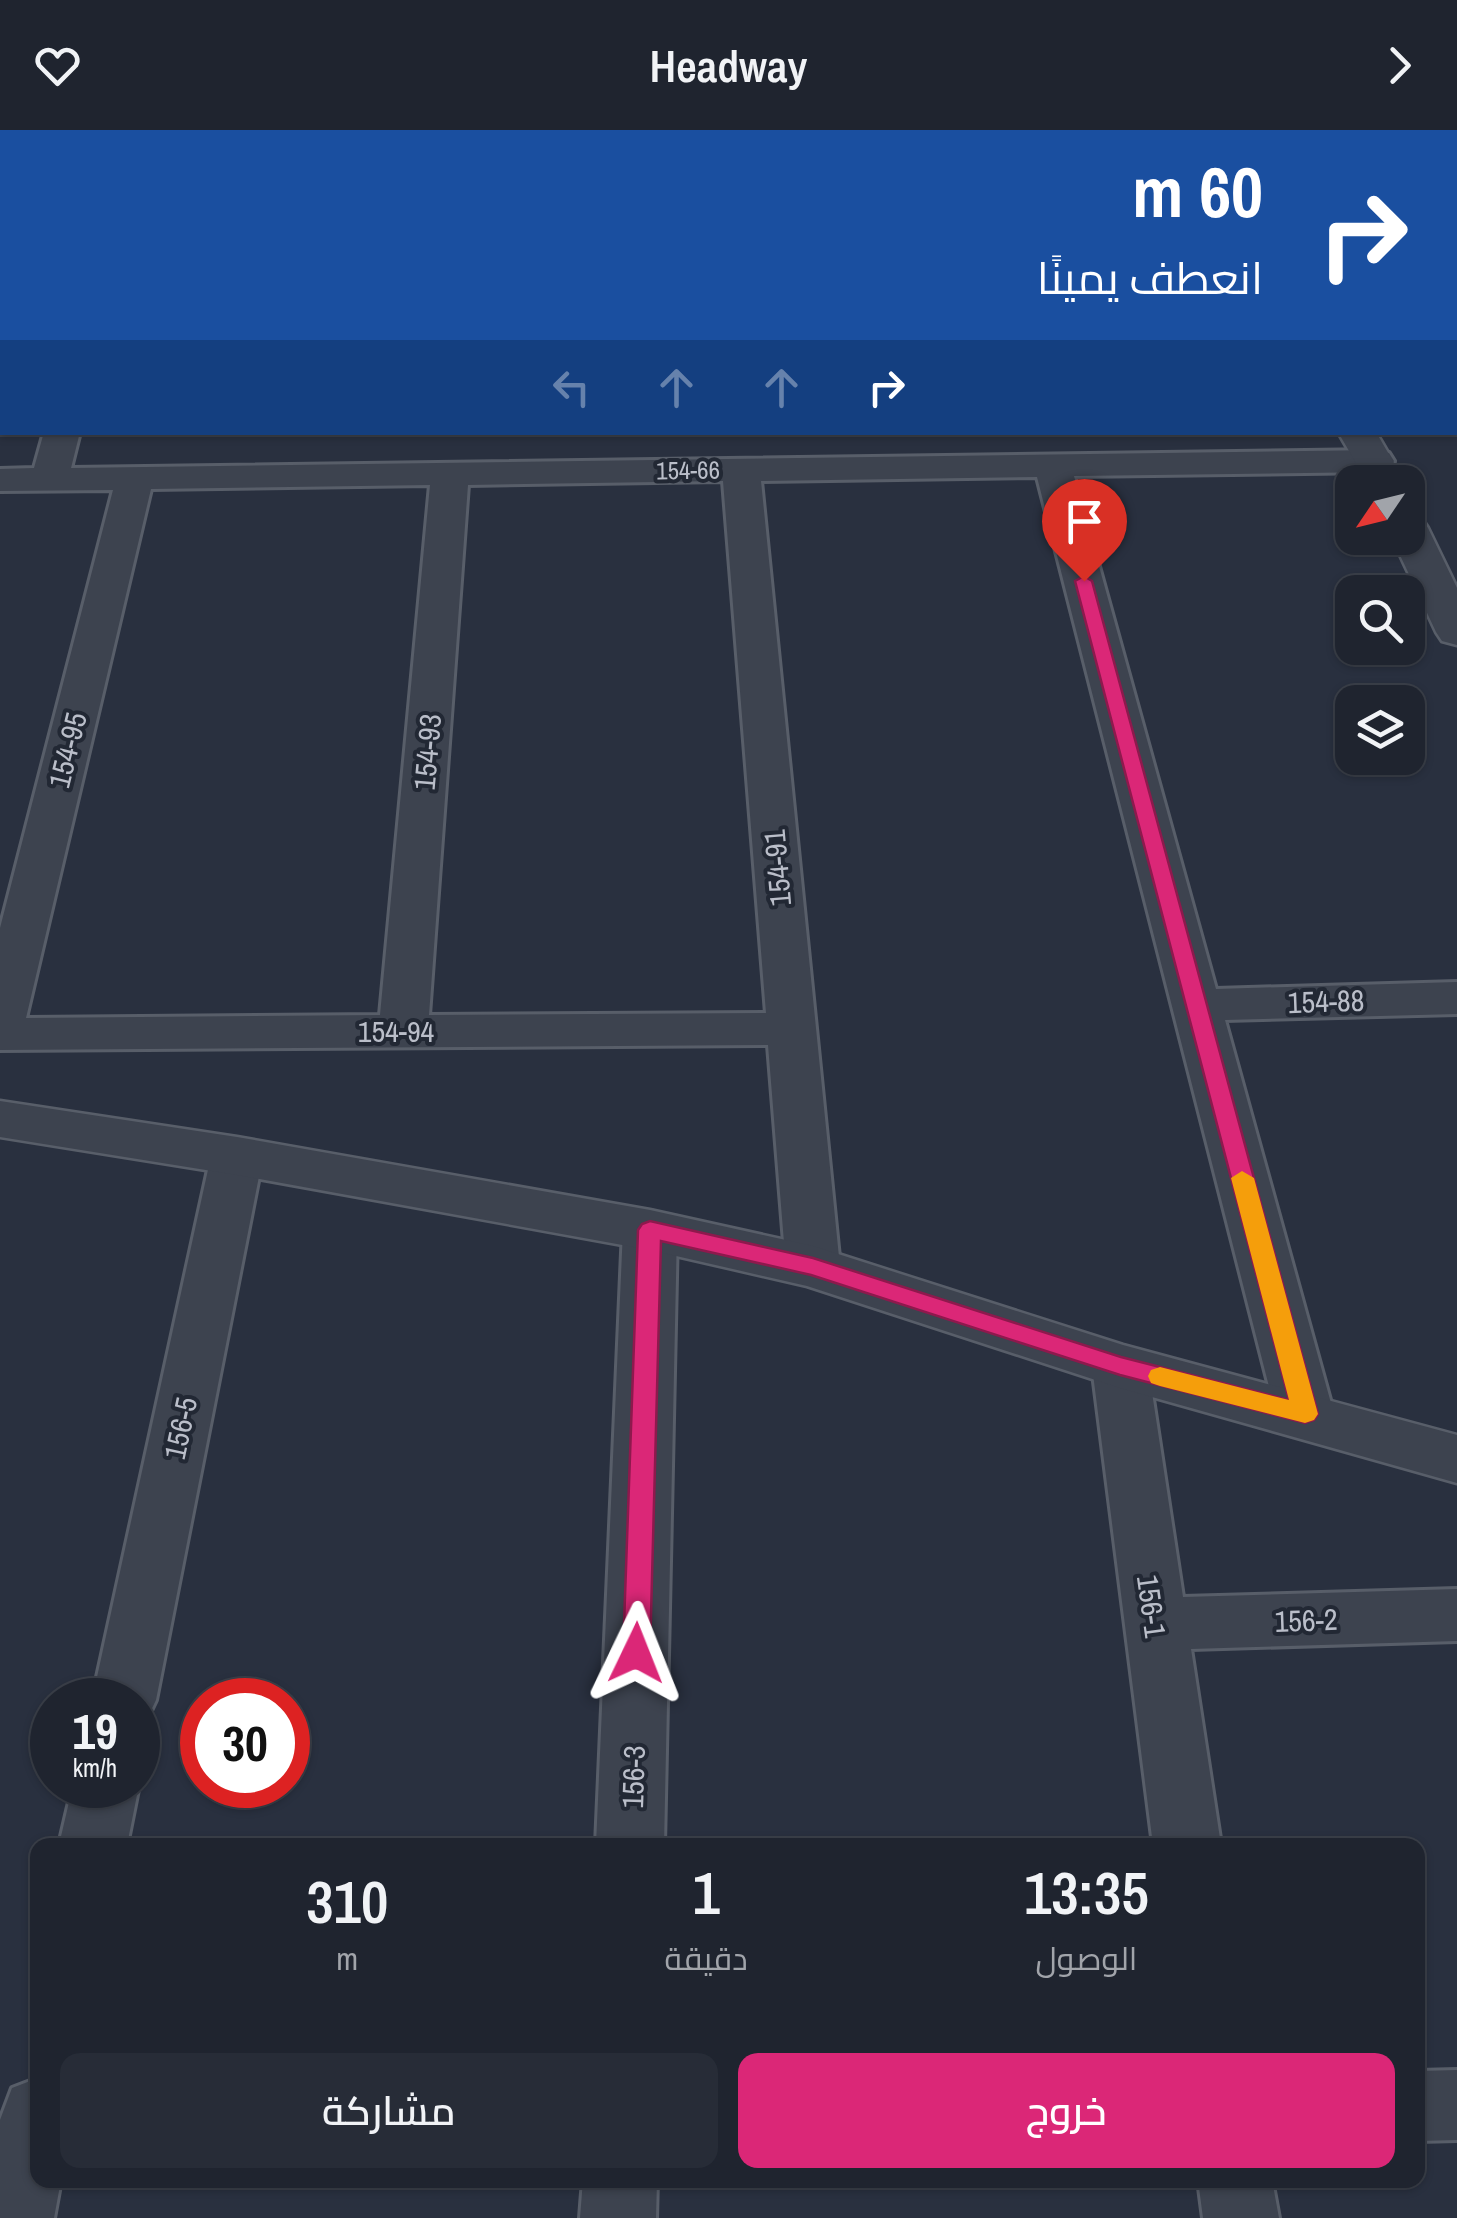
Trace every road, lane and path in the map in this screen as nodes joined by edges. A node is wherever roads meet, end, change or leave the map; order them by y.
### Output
1 (61, 435) edge
2 (653, 435) edge
3 (1373, 459) edge
4 (1053, 466) junction
5 (741, 470) junction
6 (655, 471) junction
7 (450, 474) junction
8 (135, 478) junction
9 (50, 479) junction
10 (0, 480) edge
11 (1421, 555) edge
12 (1457, 632) edge
13 (1457, 998) edge
14 (1196, 1004) junction
15 (0, 1023) edge
16 (792, 1029) junction
17 (403, 1030) junction
18 (0, 1034) edge
19 (0, 1119) edge
20 (237, 1156) junction
21 (650, 1230) junction
22 (813, 1267) junction
23 (1120, 1366) junction
24 (1305, 1414) junction
25 (1457, 1458) edge
26 (1457, 1616) edge
27 (1154, 1624) junction
28 (129, 1678) edge
29 (101, 1808) edge
30 (95, 1838) edge
31 (630, 1838) edge
32 (1185, 1838) edge
33 (1457, 2105) edge
34 (1425, 2106) edge
35 (30, 2151) edge
36 (620, 2188) edge
37 (1237, 2188) edge
38 (16, 2218) edge
39 (618, 2218) edge
40 (1241, 2218) edge

1 - 9 street
2 - 6 street
3 - 4 street, 154-66
4 - 5 street, 154-66
4 - 14 street
5 - 6 street, 154-66
5 - 16 street, 154-91
6 - 7 street, 154-66
7 - 8 street, 154-66
7 - 17 street, 154-93
8 - 9 street, 154-66
8 - 15 street, 154-95
9 - 10 street, 154-66
11 - 12 street
13 - 14 street, 154-88
14 - 24 street
16 - 17 street, 154-94
16 - 22 street, 154-91
17 - 18 street, 154-94
19 - 20 street
20 - 21 street
20 - 28 street, 156-5
21 - 22 street
21 - 31 street, 156-3
22 - 23 street
23 - 24 street
23 - 27 street, 156-1
24 - 25 street
26 - 27 street, 156-2
27 - 32 street, 156-1
29 - 30 street
33 - 34 street
35 - 38 street
36 - 39 street
37 - 40 street

